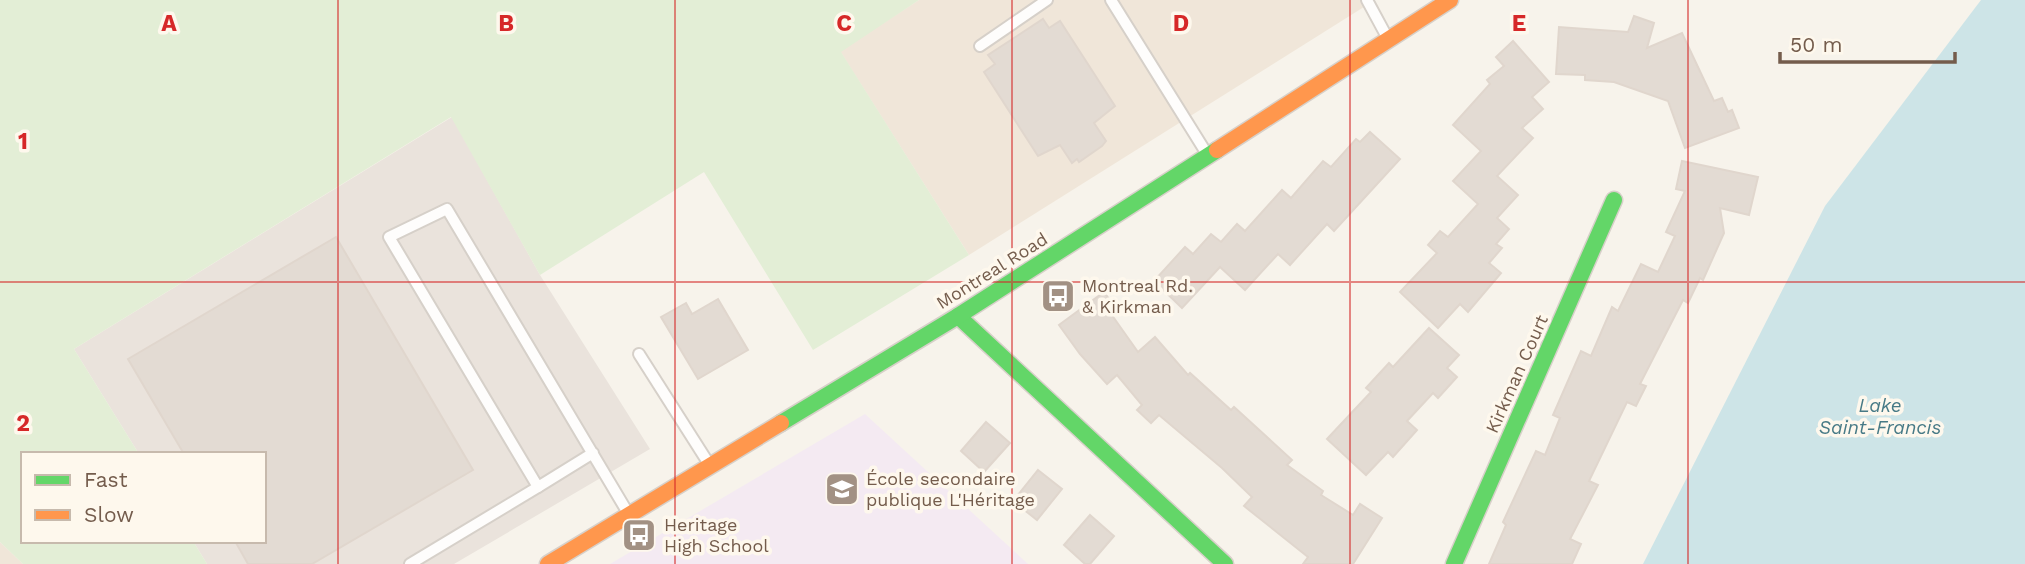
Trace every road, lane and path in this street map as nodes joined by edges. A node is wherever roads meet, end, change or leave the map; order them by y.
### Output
1 (1047, 0) edge
2 (1111, 0) edge
3 (1367, 0) edge
4 (1450, 0) edge
5 (1388, 40) junction
6 (981, 46) dead end
7 (1208, 156) junction
8 (1614, 200) dead end
9 (958, 316) junction
10 (639, 354) dead end
11 (593, 453) junction
12 (711, 466) junction
13 (538, 487) junction
14 (630, 515) junction
15 (411, 564) edge
16 (548, 564) edge
17 (1225, 564) edge
18 (1454, 564) edge

1 - 6 lane
2 - 7 lane
3 - 5 lane
4 - 5 main road, Montreal Road
5 - 7 main road, Montreal Road
7 - 9 main road, Montreal Road
8 - 18 main road, Kirkman Court
9 - 12 main road, Montreal Road
9 - 17 main road
10 - 12 lane
11 - 13 lane
11 - 13 lane
11 - 14 lane
12 - 14 main road, Montreal Road
13 - 15 lane
14 - 16 main road, Montreal Road

